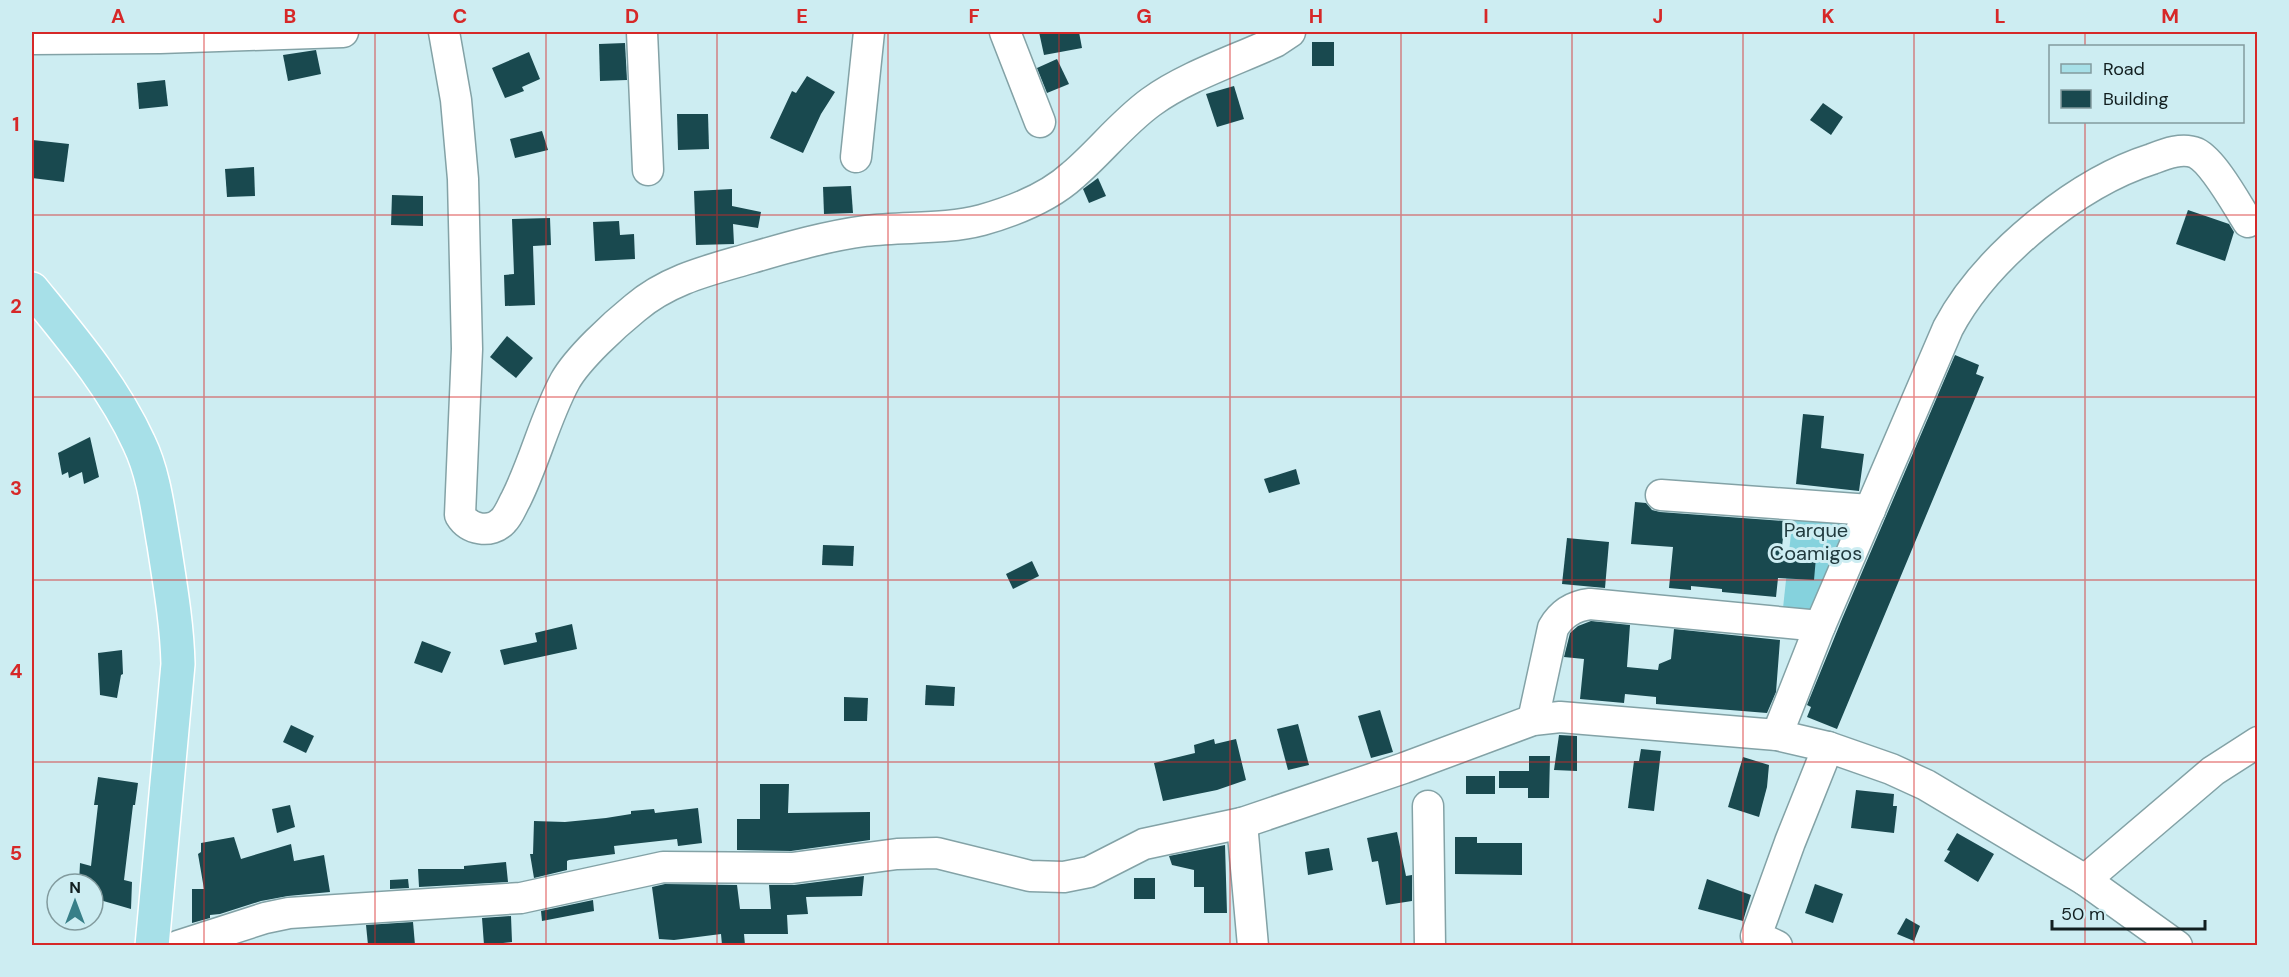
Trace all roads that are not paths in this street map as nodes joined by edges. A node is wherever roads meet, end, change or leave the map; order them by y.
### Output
1 (343, 32) edge
2 (444, 32) edge
3 (642, 32) edge
4 (869, 32) edge
5 (1005, 32) edge
6 (1290, 32) edge
7 (32, 39) edge
8 (1040, 122) dead end
9 (856, 157) dead end
10 (648, 170) dead end
11 (2248, 222) dead end
12 (32, 289) edge
13 (1661, 495) dead end
14 (1870, 510) junction
15 (1820, 626) junction
16 (1533, 720) junction
17 (1777, 735) junction
18 (2258, 742) edge
19 (1828, 747) junction
20 (1428, 806) dead end
21 (1242, 823) junction
22 (2085, 880) junction
23 (2163, 942) edge
24 (152, 945) edge
25 (177, 945) edge
26 (1254, 945) edge
27 (1430, 945) edge
28 (1777, 945) edge

1 - 7 street
2 - 6 street
3 - 10 street
4 - 9 street
5 - 8 street
11 - 14 street
12 - 24 main road
13 - 14 street
14 - 15 street
15 - 16 street
15 - 17 street
16 - 17 street
16 - 21 street
17 - 19 street
18 - 22 street
19 - 22 street
19 - 28 street
20 - 27 street
21 - 25 street
21 - 26 street
22 - 23 street

